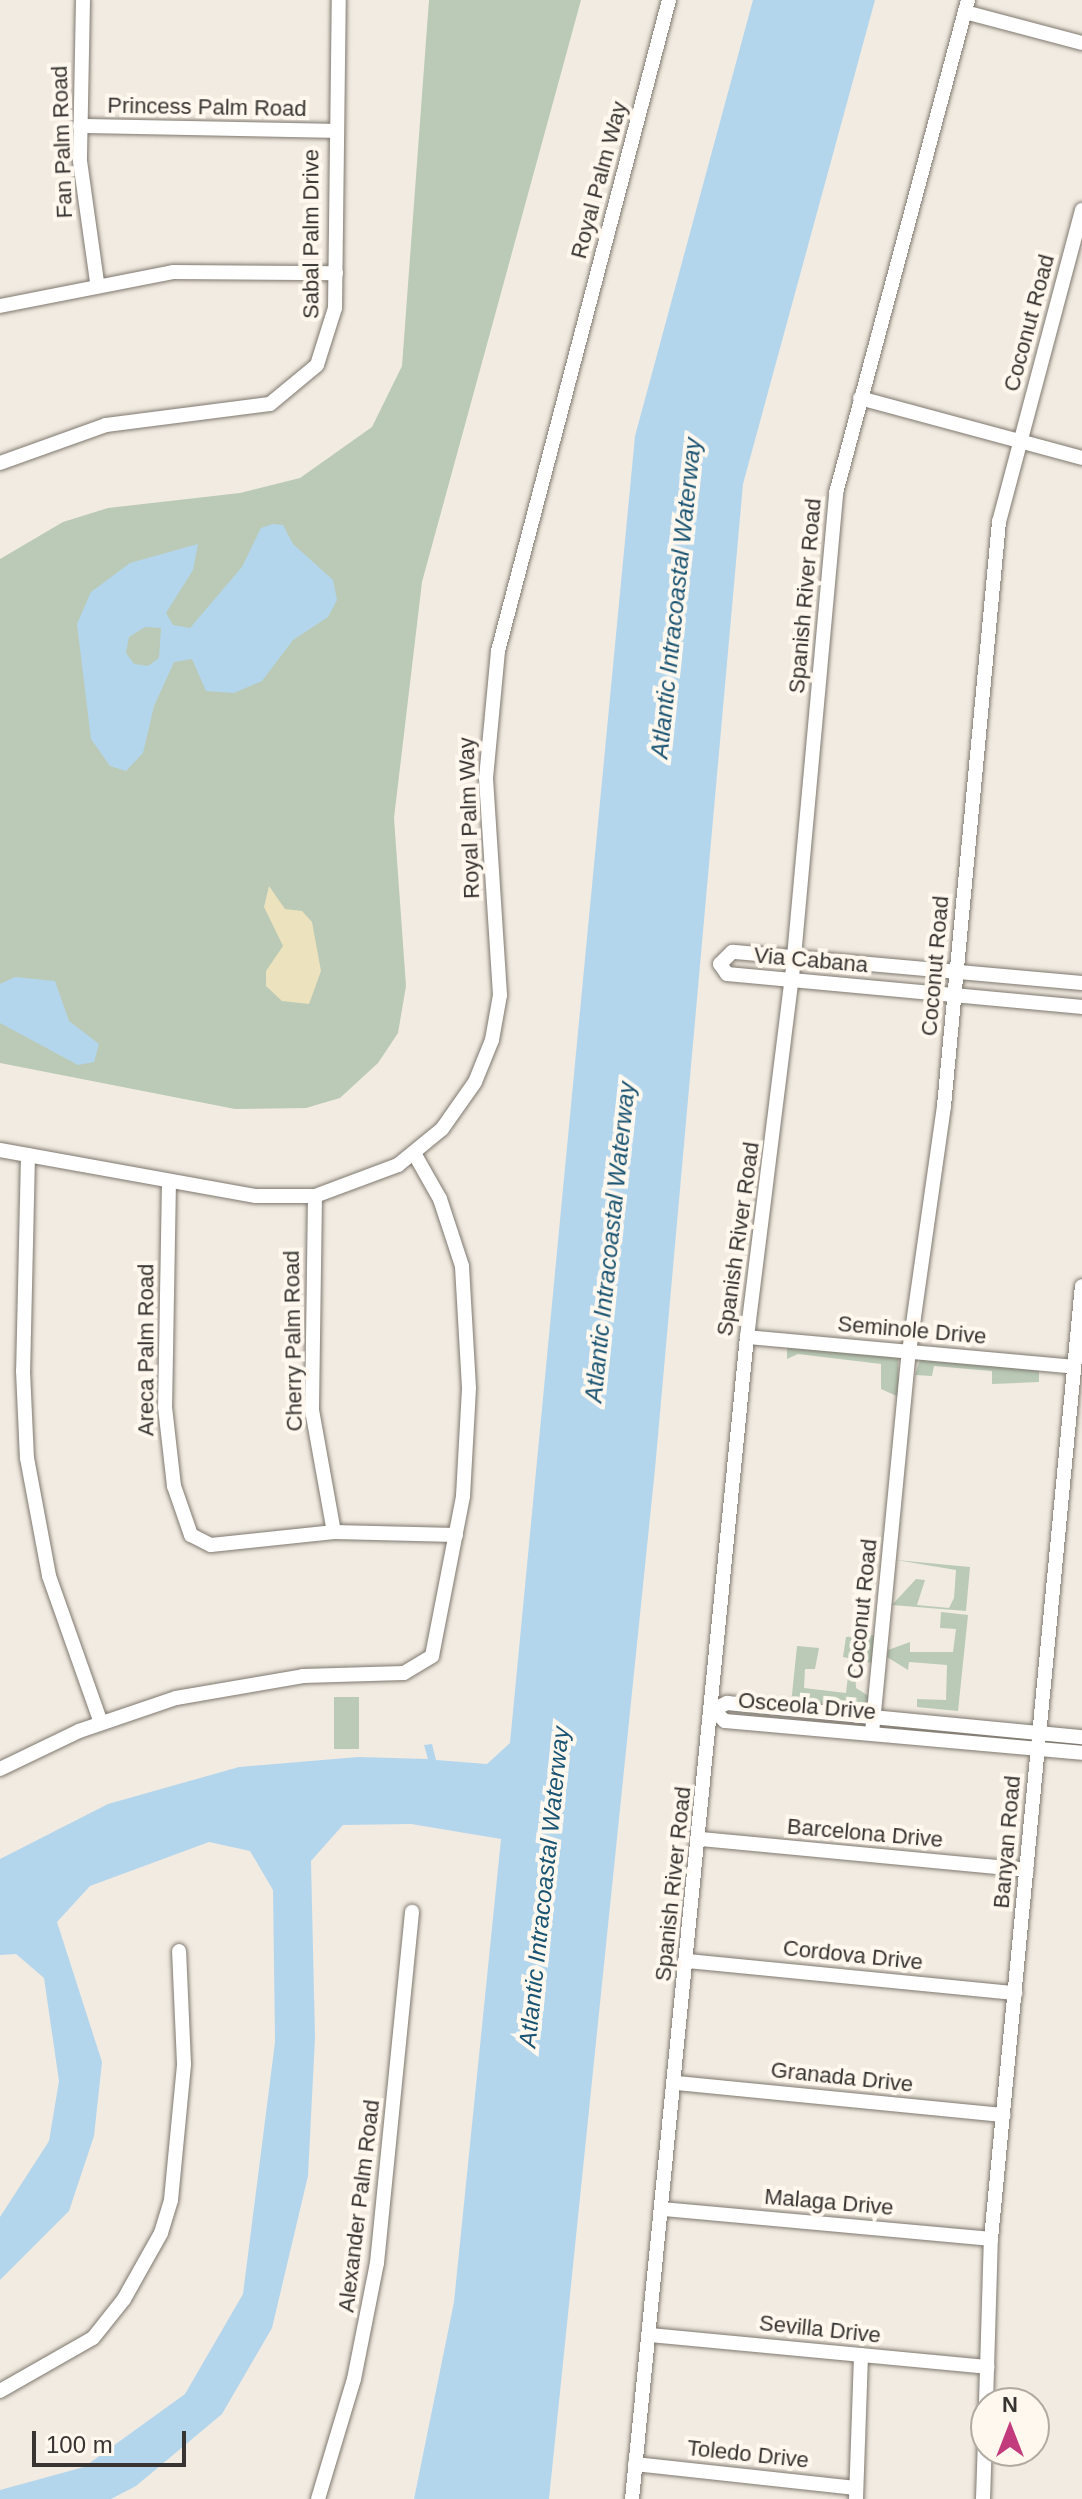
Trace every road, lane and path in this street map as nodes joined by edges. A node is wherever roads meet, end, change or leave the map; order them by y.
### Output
1 (83, 0) edge
2 (339, 0) edge
3 (669, 0) edge
4 (967, 6) edge
5 (1082, 43) edge
6 (80, 126) junction
7 (334, 131) junction
8 (1082, 210) edge
9 (336, 273) junction
10 (97, 282) junction
11 (0, 306) edge
12 (860, 398) junction
13 (1019, 441) junction
14 (1082, 458) edge
15 (0, 463) edge
16 (794, 957) junction
17 (957, 972) junction
18 (791, 981) junction
19 (1082, 983) edge
20 (955, 996) junction
21 (1082, 1007) edge
22 (0, 1150) edge
23 (414, 1153) junction
24 (28, 1155) junction
25 (169, 1181) junction
26 (315, 1196) junction
27 (1082, 1286) edge
28 (747, 1337) junction
29 (909, 1352) junction
30 (1074, 1367) junction
31 (334, 1532) junction
32 (456, 1535) junction
33 (713, 1710) junction
34 (874, 1717) junction
35 (101, 1723) junction
36 (872, 1733) junction
37 (1039, 1733) junction
38 (1082, 1737) edge
39 (1038, 1748) junction
40 (1082, 1753) edge
41 (0, 1769) edge
42 (700, 1839) junction
43 (1027, 1870) junction
44 (412, 1912) dead end
45 (179, 1951) dead end
46 (687, 1961) junction
47 (1015, 1993) junction
48 (676, 2083) junction
49 (1003, 2115) junction
50 (663, 2209) junction
51 (991, 2239) junction
52 (649, 2335) junction
53 (861, 2355) junction
54 (987, 2367) junction
55 (986, 2387) edge
56 (0, 2391) edge
57 (635, 2464) junction
58 (984, 2467) edge
59 (856, 2494) edge
60 (318, 2499) edge
61 (632, 2499) edge
62 (983, 2499) edge

1 - 6 street, Fan Palm Road
2 - 7 street, Sabal Palm Drive
3 - 23 street, Royal Palm Way
4 - 5 street
4 - 12 street, Spanish River Road
6 - 7 street, Princess Palm Road
6 - 10 street, Fan Palm Road
7 - 9 street, Sabal Palm Drive
8 - 13 street, Coconut Road
9 - 10 street
9 - 15 street, Sabal Palm Drive
10 - 11 street
12 - 13 street
12 - 16 street, Spanish River Road
13 - 14 street
13 - 17 street, Coconut Road
16 - 17 street, Via Cabana
16 - 18 street, Spanish River Road
16 - 18 street, Via Cabana
17 - 19 street, Via Cabana
17 - 20 street, Coconut Road
18 - 20 street, Via Cabana
18 - 28 street, Spanish River Road
20 - 21 street, Via Cabana
20 - 29 street, Coconut Road
22 - 24 street, Royal Palm Way
23 - 26 street, Royal Palm Way
23 - 32 street
24 - 25 street, Royal Palm Way
24 - 35 street
25 - 26 street, Royal Palm Way
25 - 31 street, Areca Palm Road
26 - 31 street, Cherry Palm Road
27 - 30 street, Banyan Road
28 - 29 street, Seminole Drive
28 - 33 street, Spanish River Road
29 - 30 street, Seminole Drive
29 - 34 street, Coconut Road
30 - 37 street, Banyan Road
31 - 32 street, Areca Palm Road
32 - 35 street
33 - 34 street, Osceola Drive
33 - 36 street, Osceola Drive
33 - 42 street, Spanish River Road
34 - 36 street, Coconut Road
34 - 37 street, Osceola Drive
35 - 41 street
36 - 39 street, Osceola Drive
37 - 38 street, Osceola Drive
37 - 39 street, Banyan Road
39 - 40 street, Osceola Drive
39 - 43 street, Banyan Road
42 - 43 street, Barcelona Drive
42 - 46 street, Spanish River Road
43 - 47 street, Banyan Road
44 - 60 street, Alexander Palm Road
45 - 56 street
46 - 47 street, Cordova Drive
46 - 48 street, Spanish River Road
47 - 49 street, Banyan Road
48 - 49 street, Granada Drive
48 - 50 street, Spanish River Road
49 - 51 street, Banyan Road
50 - 51 street, Malaga Drive
50 - 52 street, Spanish River Road
51 - 54 street, Banyan Road
52 - 53 street, Sevilla Drive
52 - 57 street, Spanish River Road
53 - 54 street, Sevilla Drive
53 - 59 street
54 - 55 street, Banyan Road
57 - 59 street, Toledo Drive
57 - 61 street, Spanish River Road
58 - 62 street, Banyan Road

